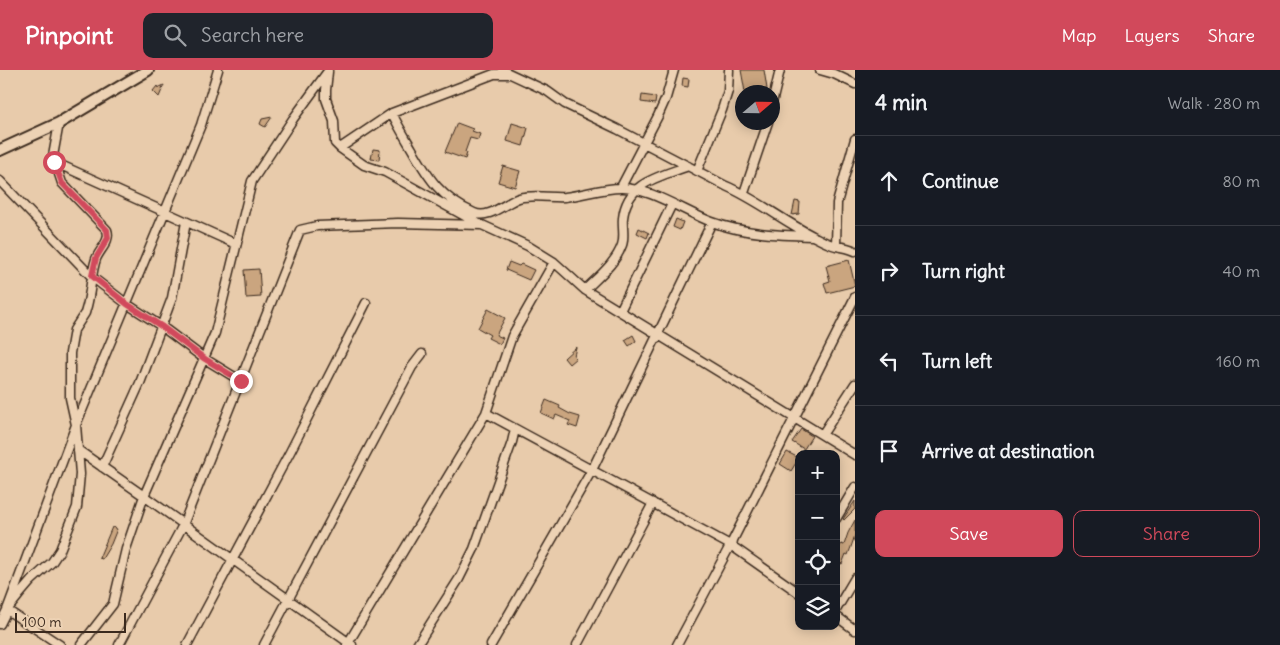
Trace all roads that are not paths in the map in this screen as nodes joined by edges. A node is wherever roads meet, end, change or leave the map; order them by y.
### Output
1 (148, 70) edge
2 (218, 70) edge
3 (328, 70) edge
4 (502, 70) edge
5 (674, 70) edge
6 (729, 70) edge
7 (780, 70) edge
8 (824, 71) edge
9 (511, 74) junction
10 (855, 84) edge
11 (776, 85) edge
12 (392, 113) junction
13 (59, 123) junction
14 (765, 130) edge
15 (855, 139) edge
16 (645, 143) junction
17 (340, 148) junction
18 (0, 150) edge
19 (54, 162) junction
20 (688, 166) junction
21 (698, 171) junction
22 (0, 181) edge
23 (622, 187) junction
24 (635, 190) junction
25 (744, 193) junction
26 (672, 204) junction
27 (165, 212) junction
28 (186, 222) junction
29 (712, 222) junction
30 (482, 225) junction
31 (813, 236) junction
32 (236, 244) junction
33 (836, 246) junction
34 (855, 251) edge
35 (554, 262) junction
36 (92, 276) junction
37 (585, 290) junction
38 (855, 297) edge
39 (366, 303) dead end
40 (127, 304) junction
41 (620, 311) junction
42 (161, 326) junction
43 (658, 334) junction
44 (422, 354) dead end
45 (205, 359) junction
46 (241, 381) junction
47 (855, 384) edge
48 (486, 414) junction
49 (794, 418) junction
50 (76, 425) junction
51 (515, 429) junction
52 (822, 435) junction
53 (78, 450) junction
54 (855, 455) edge
55 (102, 468) junction
56 (592, 470) junction
57 (855, 487) edge
58 (144, 496) junction
59 (653, 504) junction
60 (840, 512) edge
61 (183, 525) junction
62 (732, 544) junction
63 (233, 560) junction
64 (855, 578) edge
65 (795, 589) edge
66 (288, 600) junction
67 (840, 603) edge
68 (7, 610) junction
69 (840, 619) edge
70 (0, 624) edge
71 (855, 630) edge
72 (349, 644) edge
73 (60, 645) edge
74 (81, 645) edge
75 (119, 645) edge
76 (188, 645) edge
77 (264, 645) edge
78 (417, 645) edge
79 (490, 645) edge
80 (577, 645) edge
81 (677, 645) edge

1 - 13 main road
2 - 27 street
3 - 17 street
3 - 32 street
4 - 9 street
5 - 16 street
6 - 21 street
7 - 11 street
8 - 10 street
9 - 12 street
9 - 16 street
12 - 17 street
12 - 23 street
13 - 18 main road
13 - 19 street
14 - 25 street
15 - 33 street
16 - 20 street
16 - 23 street
17 - 30 street
19 - 27 street
19 - 36 street
20 - 21 street
20 - 24 street
21 - 25 street
22 - 36 street
23 - 24 street
24 - 26 street
24 - 37 street
25 - 31 street
26 - 29 street
26 - 41 street
27 - 28 street
27 - 40 street
28 - 32 street
28 - 42 street
29 - 31 street
29 - 43 street
30 - 35 street
30 - 46 street
31 - 33 street
32 - 45 street
33 - 34 street
35 - 37 street
35 - 48 street
36 - 40 street
36 - 50 street
37 - 41 street
38 - 49 street
39 - 63 street
40 - 42 street
40 - 50 street
41 - 43 street
42 - 45 street
42 - 55 street
43 - 49 street
43 - 56 street
44 - 66 street
45 - 46 street
45 - 58 street
46 - 61 street
47 - 52 street
48 - 51 street
48 - 72 street
49 - 52 street
49 - 62 street
50 - 53 street
50 - 68 street
51 - 56 street
51 - 78 street
52 - 54 street
53 - 55 street
53 - 68 street
55 - 58 street
56 - 59 street
56 - 79 street
57 - 60 street
58 - 61 street
58 - 74 street
59 - 62 street
59 - 80 street
61 - 63 street
61 - 75 street
62 - 65 street
62 - 81 street
63 - 66 street
63 - 76 street
64 - 67 street
66 - 72 street
66 - 77 street
68 - 70 street
68 - 73 street
69 - 71 street

